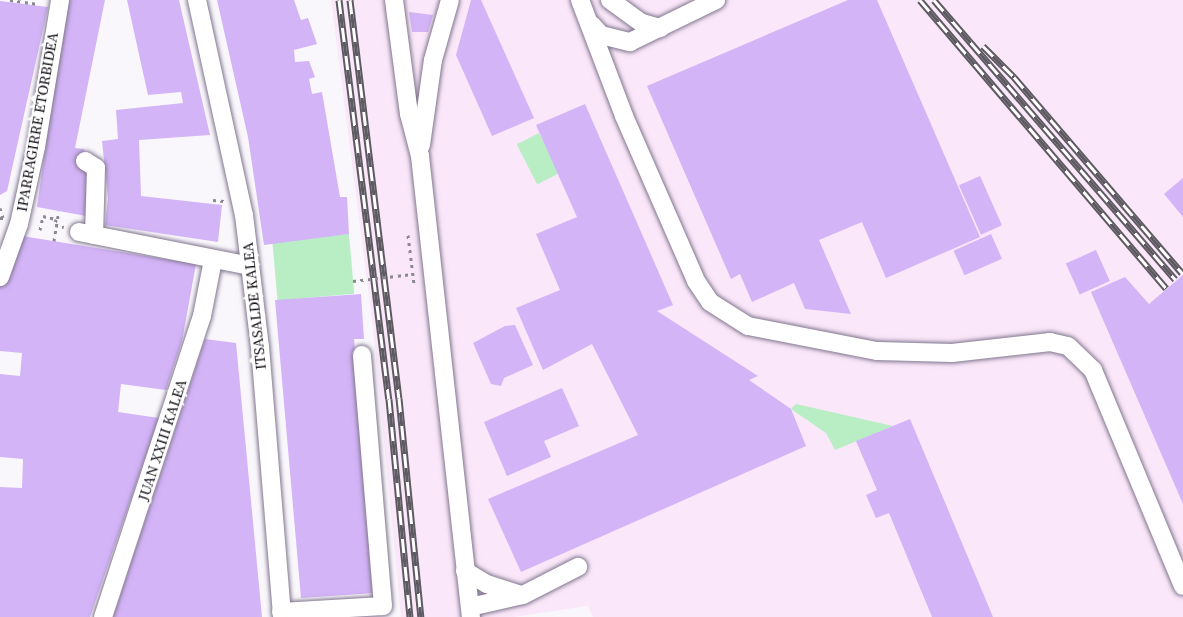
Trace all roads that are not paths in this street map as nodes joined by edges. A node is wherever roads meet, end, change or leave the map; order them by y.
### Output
1 (60, 0) edge
2 (197, 0) edge
3 (394, 0) edge
4 (450, 0) edge
5 (580, 0) edge
6 (610, 0) edge
7 (716, 0) edge
8 (589, 22) junction
9 (660, 28) junction
10 (630, 42) junction
11 (611, 77) junction
12 (420, 156) junction
13 (85, 161) dead end
14 (213, 260) junction
15 (250, 266) junction
16 (0, 277) edge
17 (362, 356) dead end
18 (578, 567) dead end
19 (465, 571) junction
20 (1183, 586) edge
21 (523, 595) junction
22 (470, 612) edge
23 (281, 615) edge
24 (103, 617) edge

1 - 16 street, IPARRAGIRRE ETORBIDEA
2 - 15 street, ITSASALDE KALEA
3 - 12 street
4 - 12 street
5 - 8 street
6 - 9 street
7 - 9 street
8 - 10 street
8 - 11 street
9 - 10 street
10 - 11 street
11 - 20 street
12 - 19 street
13 - 14 street
14 - 15 street
14 - 24 street, JUAN XXIII KALEA
15 - 23 street, ITSASALDE KALEA
17 - 23 street
18 - 21 street
19 - 21 street
19 - 22 street
21 - 22 street

